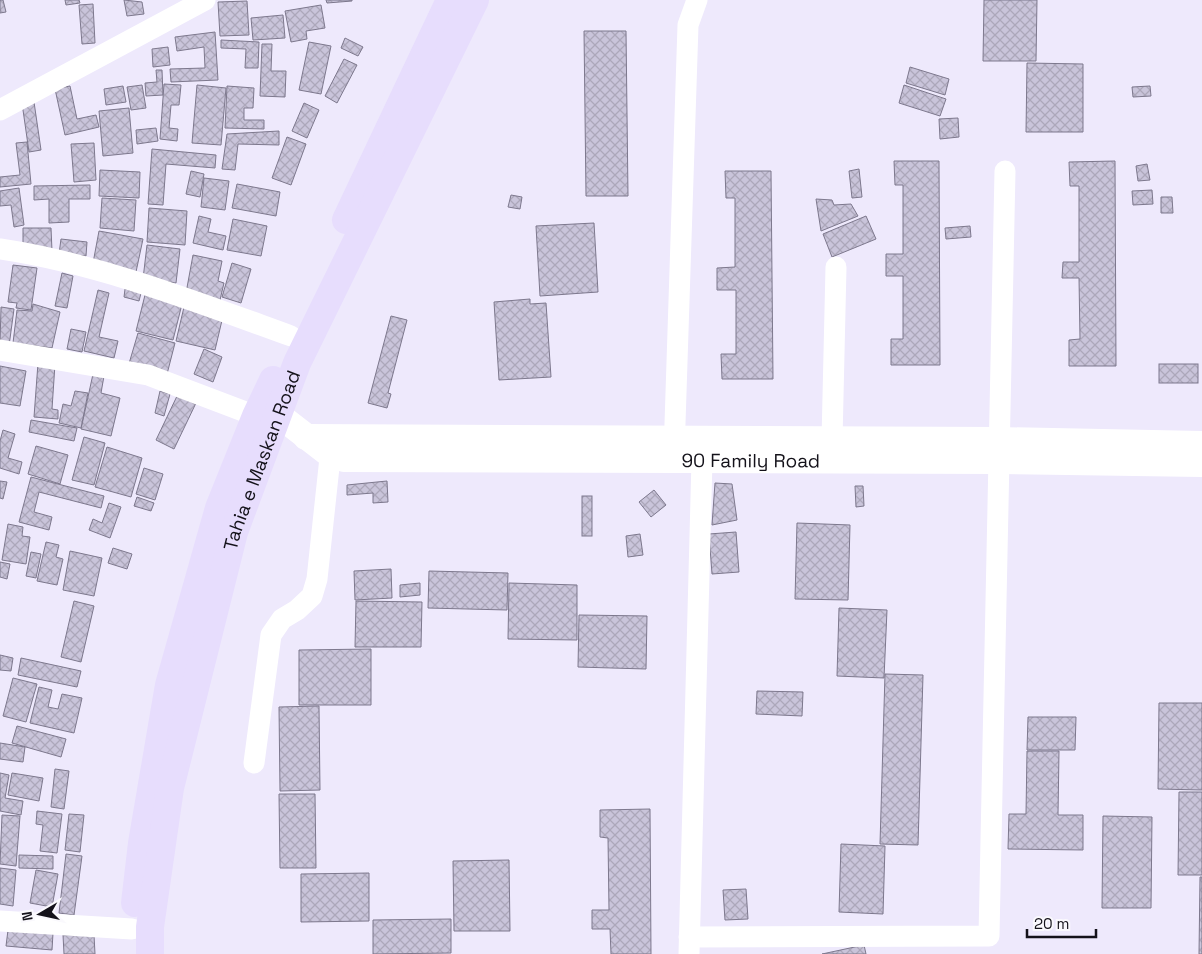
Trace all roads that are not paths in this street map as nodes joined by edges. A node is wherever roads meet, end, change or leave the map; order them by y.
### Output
1 (205, 0) edge
2 (450, 0) edge
3 (475, 0) edge
4 (697, 0) edge
5 (0, 110) edge
6 (1005, 171) dead end
7 (0, 250) edge
8 (836, 267) dead end
9 (291, 336) junction
10 (0, 350) edge
11 (265, 411) junction
12 (832, 440) junction
13 (1202, 444) edge
14 (331, 446) junction
15 (674, 449) junction
16 (998, 450) junction
17 (702, 460) junction
18 (1202, 464) edge
19 (254, 763) dead end
20 (0, 921) edge
21 (133, 941) edge
22 (689, 945) edge
23 (150, 954) edge

1 - 5 street
2 - 9 main road, Tahia e Maskan Road
3 - 11 main road, Tahia e Maskan Road
4 - 15 street
6 - 16 street
7 - 9 street
8 - 12 street
9 - 11 main road, Tahia e Maskan Road
10 - 11 street
11 - 14 street, 90 Family Road
11 - 21 main road, Tahia e Maskan Road
11 - 23 main road, Tahia e Maskan Road
12 - 15 street, 90 Family Road
12 - 16 street, 90 Family Road
13 - 16 street, 90 Family Road
14 - 15 street, 90 Family Road
14 - 19 street
15 - 17 street, 90 Family Road
16 - 17 street, 90 Family Road
16 - 18 street, 90 Family Road
16 - 22 street
17 - 22 street
20 - 21 street

